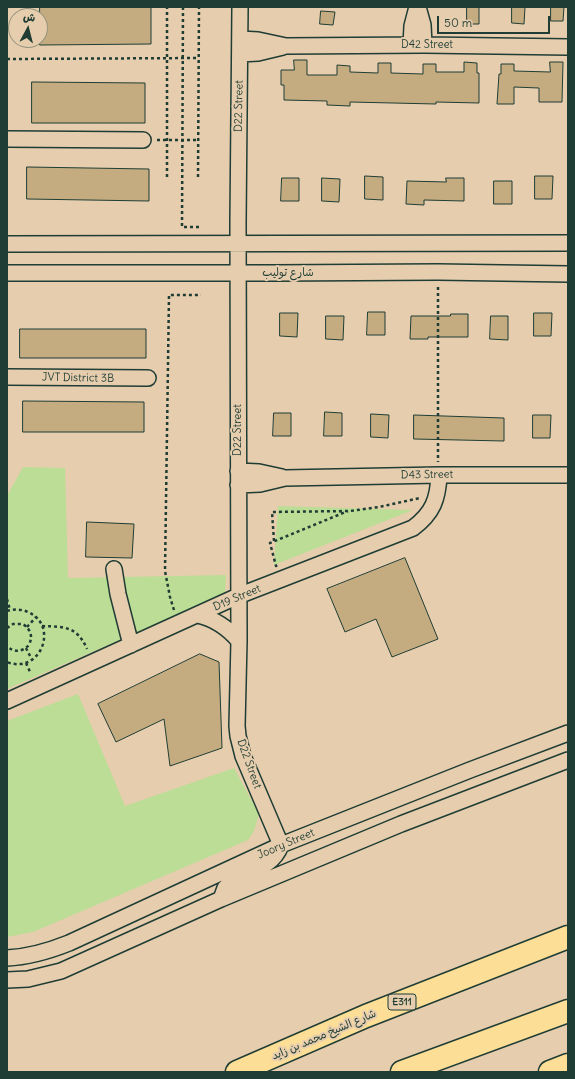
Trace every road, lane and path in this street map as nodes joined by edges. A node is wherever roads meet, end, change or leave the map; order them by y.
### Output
1 (167, 7) edge
2 (183, 7) edge
3 (198, 7) edge
4 (240, 7) edge
5 (417, 7) edge
6 (240, 39) junction
7 (418, 45) junction
8 (286, 46) junction
9 (568, 48) edge
10 (240, 54) junction
11 (167, 58) junction
12 (183, 58) junction
13 (199, 58) junction
14 (7, 59) edge
15 (7, 139) edge
16 (143, 140) joint
17 (167, 140) junction
18 (183, 140) junction
19 (199, 140) junction
20 (167, 177) dead end
21 (198, 177) dead end
22 (202, 227) dead end
23 (7, 231) edge
24 (14, 243) edge
25 (238, 243) junction
26 (568, 243) edge
27 (438, 272) junction
28 (238, 273) junction
29 (568, 274) edge
30 (10, 277) edge
31 (201, 295) dead end
32 (7, 377) edge
33 (148, 378) dead end
34 (438, 475) junction
35 (568, 475) edge
36 (238, 478) junction
37 (437, 495) junction
38 (350, 511) junction
39 (274, 541) junction
40 (114, 569) dead end
41 (286, 578) junction
42 (238, 596) junction
43 (7, 599) edge
44 (9, 611) edge
45 (198, 615) junction
46 (36, 617) junction
47 (180, 623) junction
48 (42, 626) junction
49 (27, 627) junction
50 (7, 628) edge
51 (238, 641) junction
52 (131, 645) junction
53 (7, 646) edge
54 (26, 648) junction
55 (32, 660) junction
56 (7, 662) edge
57 (93, 662) junction
58 (7, 701) edge
59 (568, 733) edge
60 (568, 760) edge
61 (280, 845) junction
62 (221, 899) junction
63 (568, 937) edge
64 (7, 958) edge
65 (7, 980) edge
66 (568, 1011) edge
67 (568, 1065) edge
68 (237, 1072) edge
69 (402, 1072) edge
70 (550, 1072) edge

1 - 11 path
2 - 12 path
3 - 13 path
4 - 6 street, D22 Street
5 - 7 street
6 - 8 street, D42 Street
6 - 10 street, D22 Street
7 - 8 street, D42 Street
7 - 9 street, D42 Street
8 - 10 street, D42 Street
10 - 25 street, D22 Street
11 - 12 path
11 - 14 path
11 - 17 path
12 - 13 path
12 - 18 path
13 - 19 path
15 - 16 street
16 - 17 path
17 - 18 path
17 - 20 path
18 - 19 path
18 - 22 path
19 - 21 path
23 - 24 street
24 - 25 street
25 - 26 street
25 - 28 street, D22 Street
27 - 28 street, شارع توليب
27 - 29 street, شارع توليب
27 - 34 path
28 - 30 street, شارع توليب
28 - 36 street, D22 Street
31 - 47 path
32 - 33 street, JVT District 3B
34 - 35 street, D43 Street
34 - 36 street, D43 Street
34 - 37 street, D19 Street
36 - 42 street, D22 Street
37 - 38 path
37 - 41 street, D19 Street
38 - 39 path
38 - 39 path
39 - 41 path
40 - 52 street
41 - 42 street, D19 Street
42 - 45 street, D19 Street
42 - 51 street, D22 Street
43 - 44 path
44 - 46 path
45 - 47 street, D19 Street
45 - 51 street
46 - 48 path
46 - 49 path
47 - 52 street, D19 Street
48 - 55 path
48 - 57 path
49 - 50 path
49 - 54 path
51 - 61 street, D22 Street
52 - 57 street, D19 Street
53 - 54 path
54 - 55 path
55 - 56 path
57 - 58 street, D19 Street
59 - 61 street, Joory Street
60 - 62 street
61 - 62 street
61 - 64 street, Joory Street
62 - 65 street
63 - 68 highway, شارع الشيخ محمد بن زايد / E311
66 - 69 highway
67 - 70 highway

